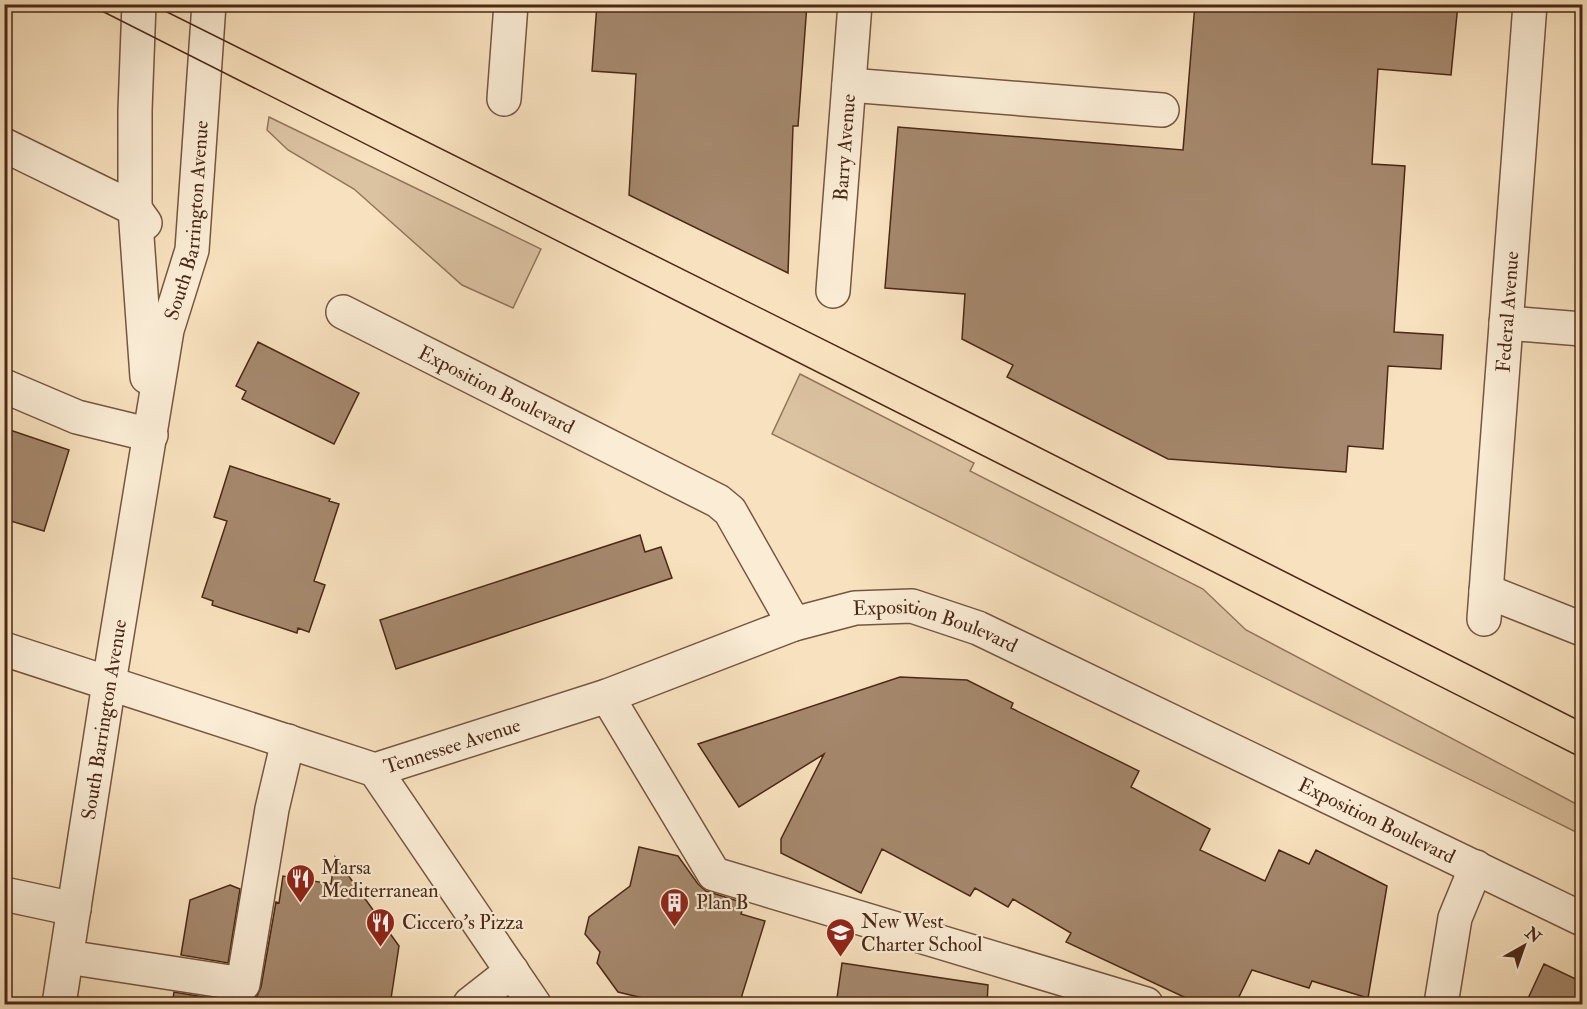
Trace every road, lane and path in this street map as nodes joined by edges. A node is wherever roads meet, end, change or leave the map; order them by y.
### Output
1 (140, 4) edge
2 (208, 4) edge
3 (511, 4) edge
4 (855, 4) edge
5 (1530, 4) edge
6 (849, 85) junction
7 (504, 99) dead end
8 (1162, 110) dead end
9 (4, 145) edge
10 (135, 209) junction
11 (833, 291) dead end
12 (343, 312) dead end
13 (1506, 323) junction
14 (1582, 329) edge
15 (167, 330) junction
16 (4, 386) edge
17 (151, 435) junction
18 (794, 624) junction
19 (1582, 629) edge
20 (4, 649) edge
21 (109, 683) junction
22 (607, 696) junction
23 (288, 741) junction
24 (375, 770) junction
25 (1476, 867) junction
26 (4, 894) edge
27 (74, 909) junction
28 (1582, 919) edge
29 (67, 957) junction
30 (512, 971) junction
31 (242, 994) edge
32 (59, 1005) edge
33 (470, 1005) edge
34 (534, 1005) edge
35 (1146, 1005) edge
36 (1441, 1005) edge

1 - 10 street, South Barrington Avenue
2 - 15 street, South Barrington Avenue
3 - 7 street
4 - 6 street, Barry Avenue
5 - 13 street, Federal Avenue
6 - 8 street
6 - 11 street, Barry Avenue
9 - 10 street
10 - 15 street
10 - 17 street, South Barrington Avenue
12 - 18 street, Exposition Boulevard
13 - 14 street
13 - 19 street, Federal Avenue
15 - 17 street, South Barrington Avenue
16 - 17 street
17 - 21 street, South Barrington Avenue
18 - 22 street, Tennessee Avenue
18 - 25 street, Exposition Boulevard
20 - 21 street, Tennessee Avenue
21 - 23 street, Tennessee Avenue
21 - 27 street, South Barrington Avenue
22 - 24 street, Tennessee Avenue
22 - 35 street
23 - 24 street, Tennessee Avenue
23 - 31 street
24 - 30 street
25 - 28 street, Exposition Boulevard
25 - 36 street
26 - 27 street
27 - 29 street, South Barrington Avenue
29 - 31 street
29 - 32 street, South Barrington Avenue
30 - 33 street
30 - 34 street

